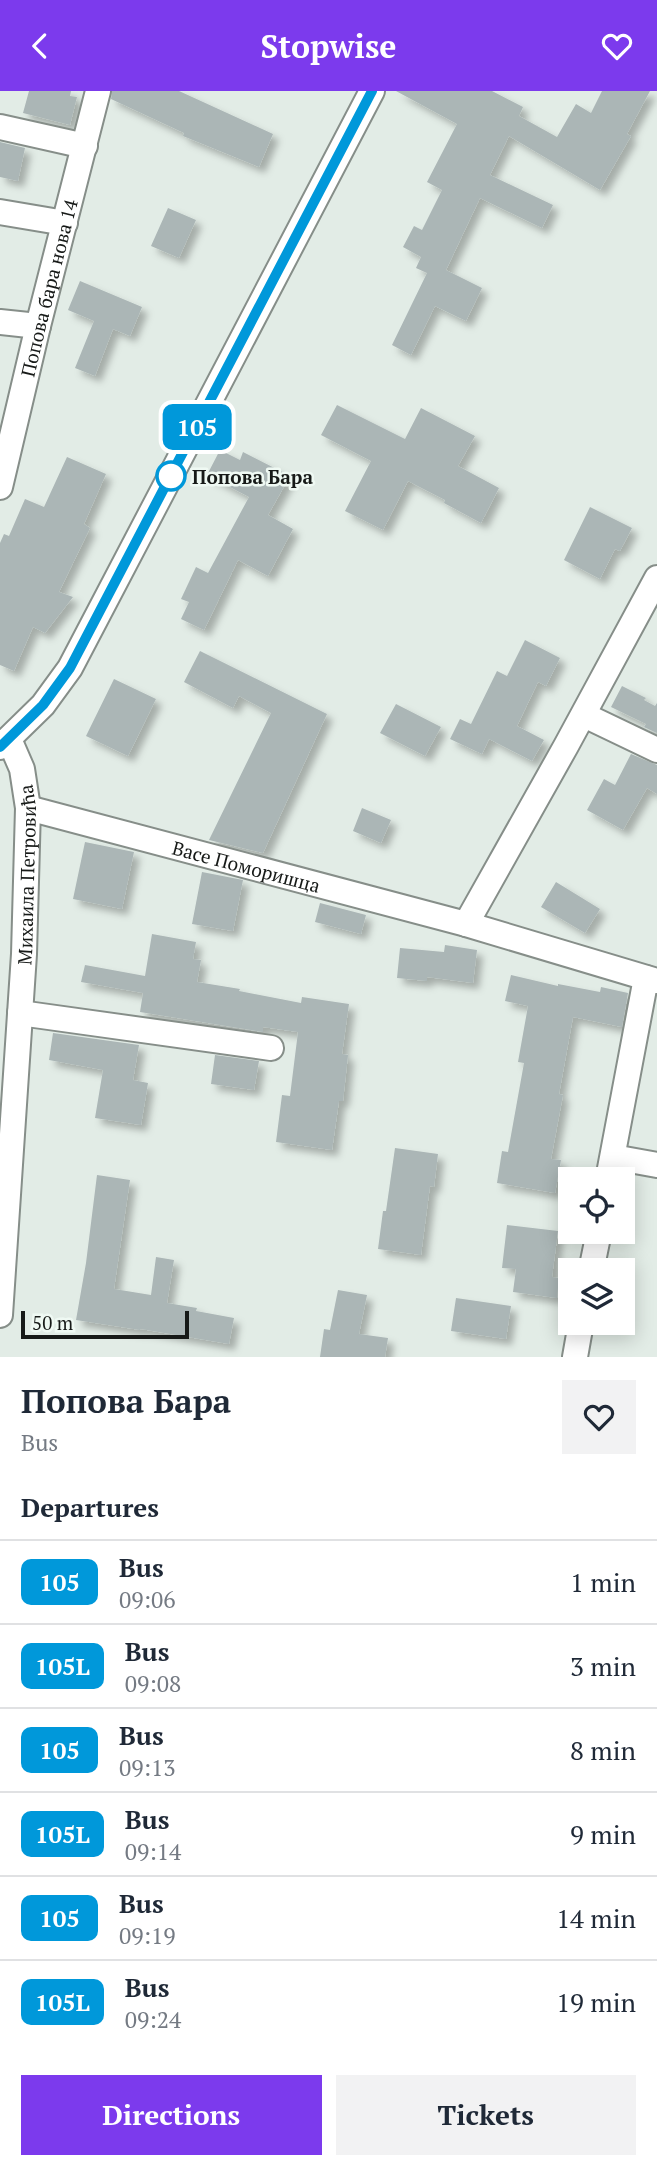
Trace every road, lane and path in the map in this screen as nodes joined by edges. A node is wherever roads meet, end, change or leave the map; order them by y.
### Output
1 (98, 91) edge
2 (372, 91) edge
3 (0, 127) edge
4 (85, 146) junction
5 (0, 212) edge
6 (65, 223) junction
7 (0, 322) edge
8 (38, 326) junction
9 (3, 460) edge
10 (0, 487) edge
11 (657, 579) edge
12 (584, 715) junction
13 (5, 743) edge
14 (657, 750) edge
15 (28, 808) junction
16 (466, 924) junction
17 (652, 980) edge
18 (20, 1013) junction
19 (271, 1048) dead end
20 (657, 1165) edge
21 (610, 1167) edge
22 (626, 1167) edge
23 (0, 1315) edge
24 (580, 1335) edge
25 (575, 1357) edge

1 - 4 street, Попова бара нова 14
2 - 13 street
3 - 4 street
4 - 6 street, Попова бара нова 14
5 - 6 street
6 - 8 street, Попова бара нова 14
7 - 8 street
8 - 9 street, Попова бара нова 14
9 - 10 street, Попова бара нова 14
11 - 12 street
12 - 14 street
12 - 16 street
13 - 15 street, Михаила Петровића
15 - 16 street, Васе Поморишца
15 - 18 street, Михаила Петровића
16 - 17 street, Васе Поморишца
17 - 21 street, Васе Поморишца
18 - 19 street
18 - 23 street, Михаила Петровића
20 - 22 street
24 - 25 street

